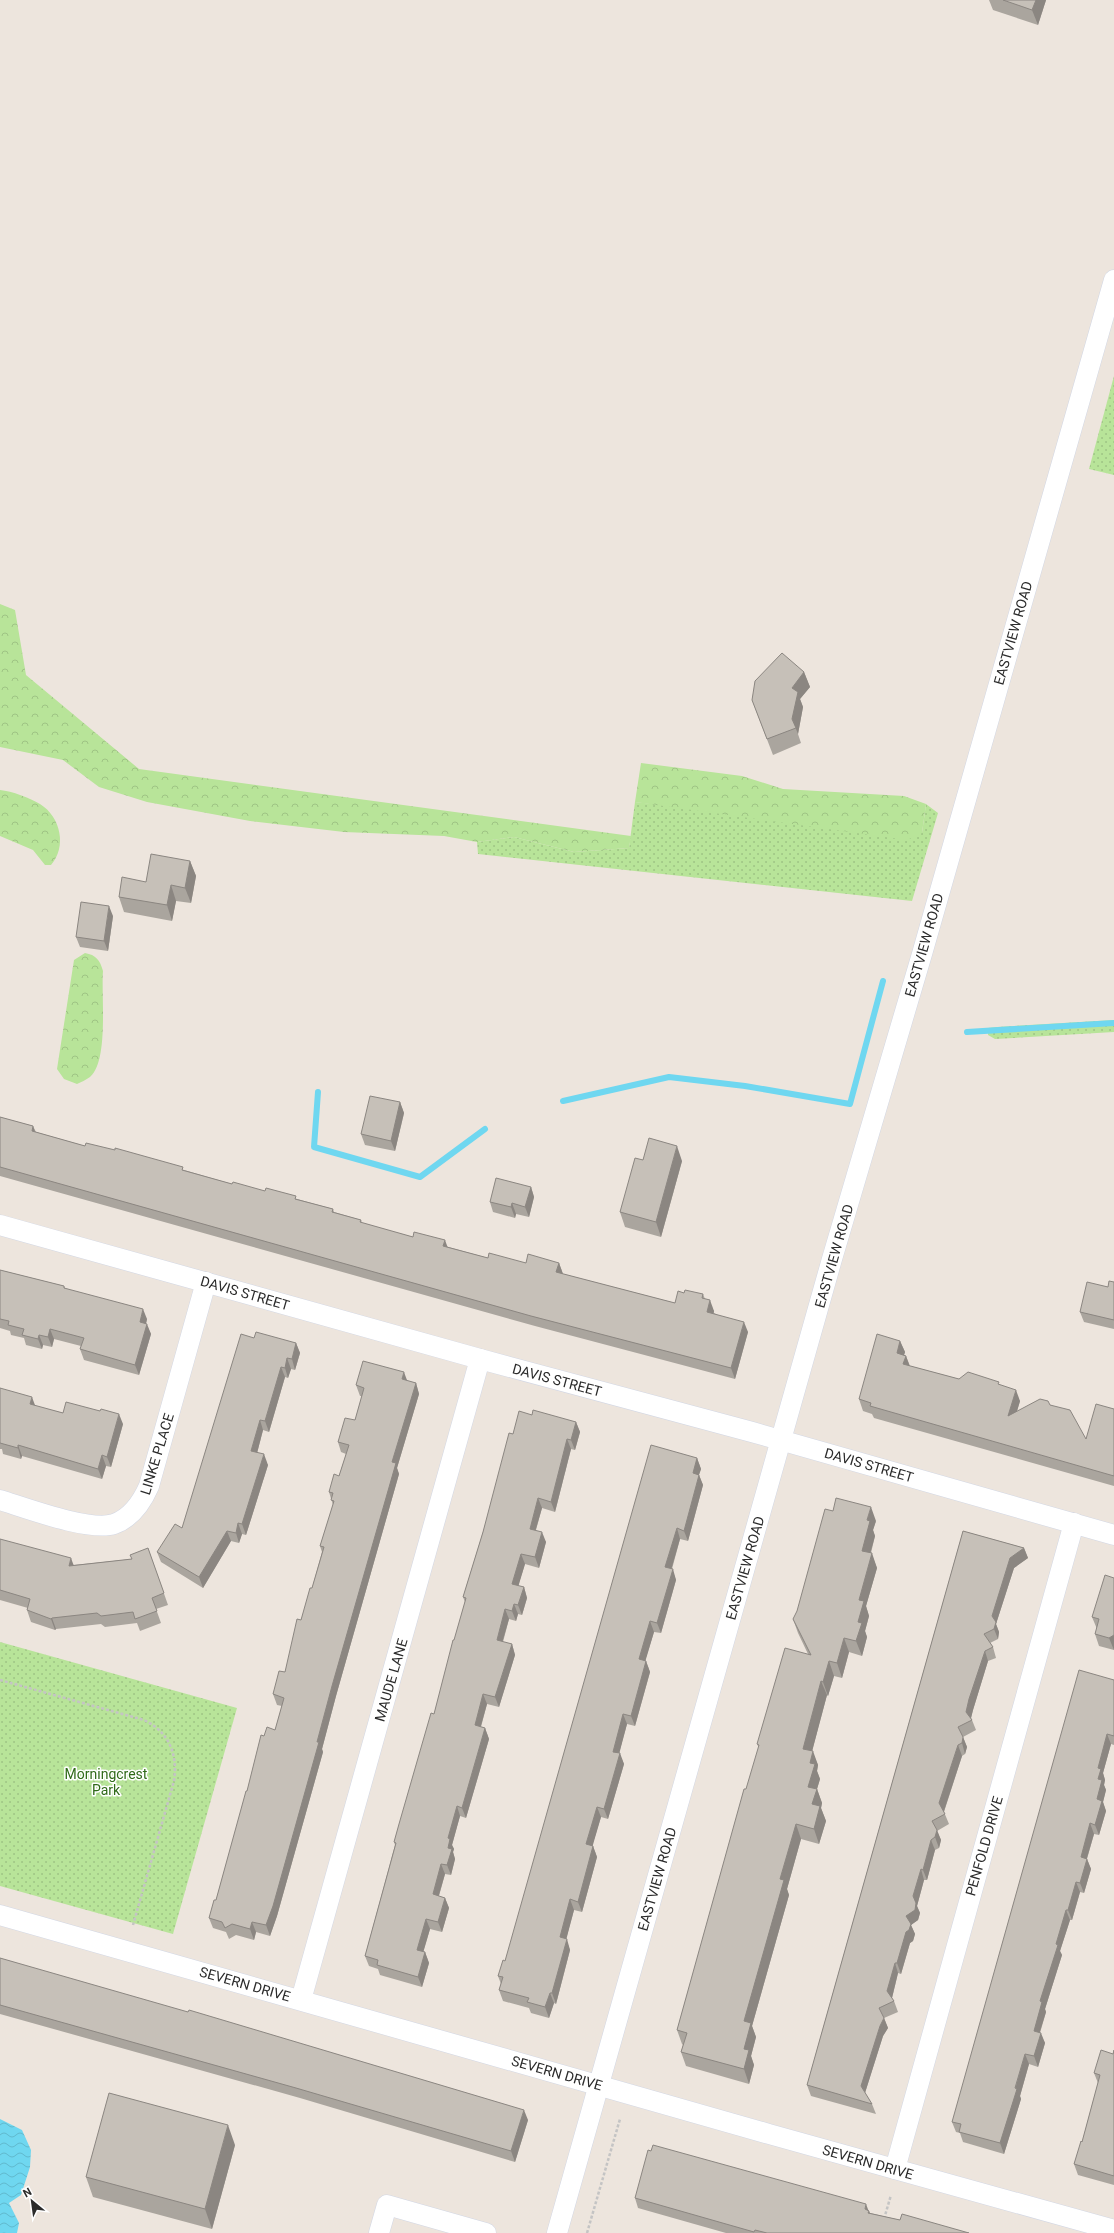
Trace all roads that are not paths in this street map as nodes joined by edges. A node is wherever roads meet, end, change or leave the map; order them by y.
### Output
1 (1114, 280) edge
2 (0, 1224) edge
3 (206, 1282) junction
4 (480, 1359) junction
5 (781, 1440) junction
6 (0, 1500) edge
7 (1074, 1524) junction
8 (1114, 1535) edge
9 (0, 1915) edge
10 (301, 2000) junction
11 (598, 2085) junction
12 (895, 2169) junction
13 (1114, 2230) edge
14 (379, 2233) edge
15 (486, 2233) edge
16 (556, 2233) edge

1 - 5 street, EASTVIEW ROAD
2 - 3 street, DAVIS STREET
3 - 4 street, DAVIS STREET
3 - 6 street, LINKE PLACE
4 - 5 street, DAVIS STREET
4 - 10 street, MAUDE LANE
5 - 7 street, DAVIS STREET
5 - 11 street, EASTVIEW ROAD
7 - 8 street, DAVIS STREET
7 - 12 street, PENFOLD DRIVE
9 - 10 street, SEVERN DRIVE
10 - 11 street, SEVERN DRIVE
11 - 12 street, SEVERN DRIVE
11 - 16 street, EASTVIEW ROAD
12 - 13 street, SEVERN DRIVE
14 - 15 street

